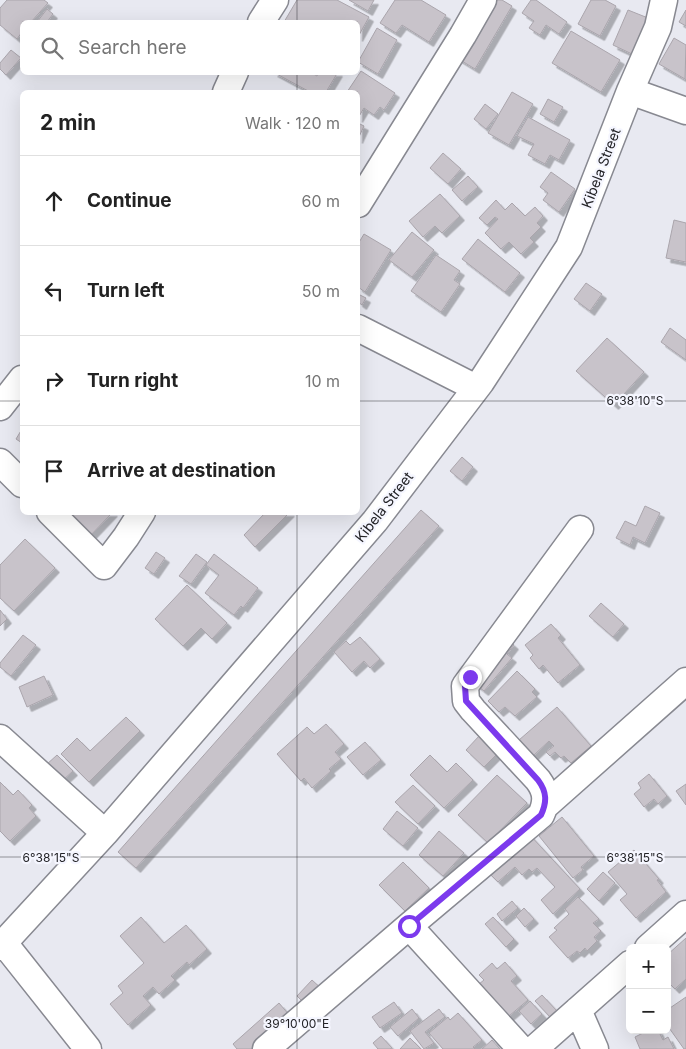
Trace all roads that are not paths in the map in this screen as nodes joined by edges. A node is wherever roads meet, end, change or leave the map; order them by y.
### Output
1 (275, 0) edge
2 (483, 0) edge
3 (664, 0) edge
4 (262, 20) edge
5 (234, 75) edge
6 (227, 90) edge
7 (630, 91) junction
8 (686, 111) edge
9 (360, 197) edge
10 (360, 329) edge
11 (20, 382) edge
12 (476, 388) junction
13 (0, 407) edge
14 (0, 462) edge
15 (20, 482) edge
16 (53, 515) edge
17 (140, 515) edge
18 (580, 529) dead end
19 (686, 681) edge
20 (0, 738) edge
21 (545, 806) junction
22 (105, 834) junction
23 (686, 914) edge
24 (409, 926) junction
25 (652, 944) edge
26 (2, 945) edge
27 (626, 968) edge
28 (578, 1010) junction
29 (88, 1049) edge
30 (266, 1049) edge
31 (521, 1049) edge
32 (534, 1049) edge
33 (595, 1049) edge

1 - 4 street
2 - 9 street
3 - 7 street, Kibela Street
5 - 6 street
7 - 8 street
7 - 12 street, Kibela Street
10 - 12 street
11 - 13 street
12 - 22 street, Kibela Street
14 - 15 street
16 - 17 street
18 - 21 street
19 - 21 street
20 - 22 street
21 - 24 street
22 - 26 street, Kibela Street
23 - 25 street
24 - 30 street
24 - 31 street
26 - 29 street
27 - 28 street
28 - 32 street
28 - 33 street

